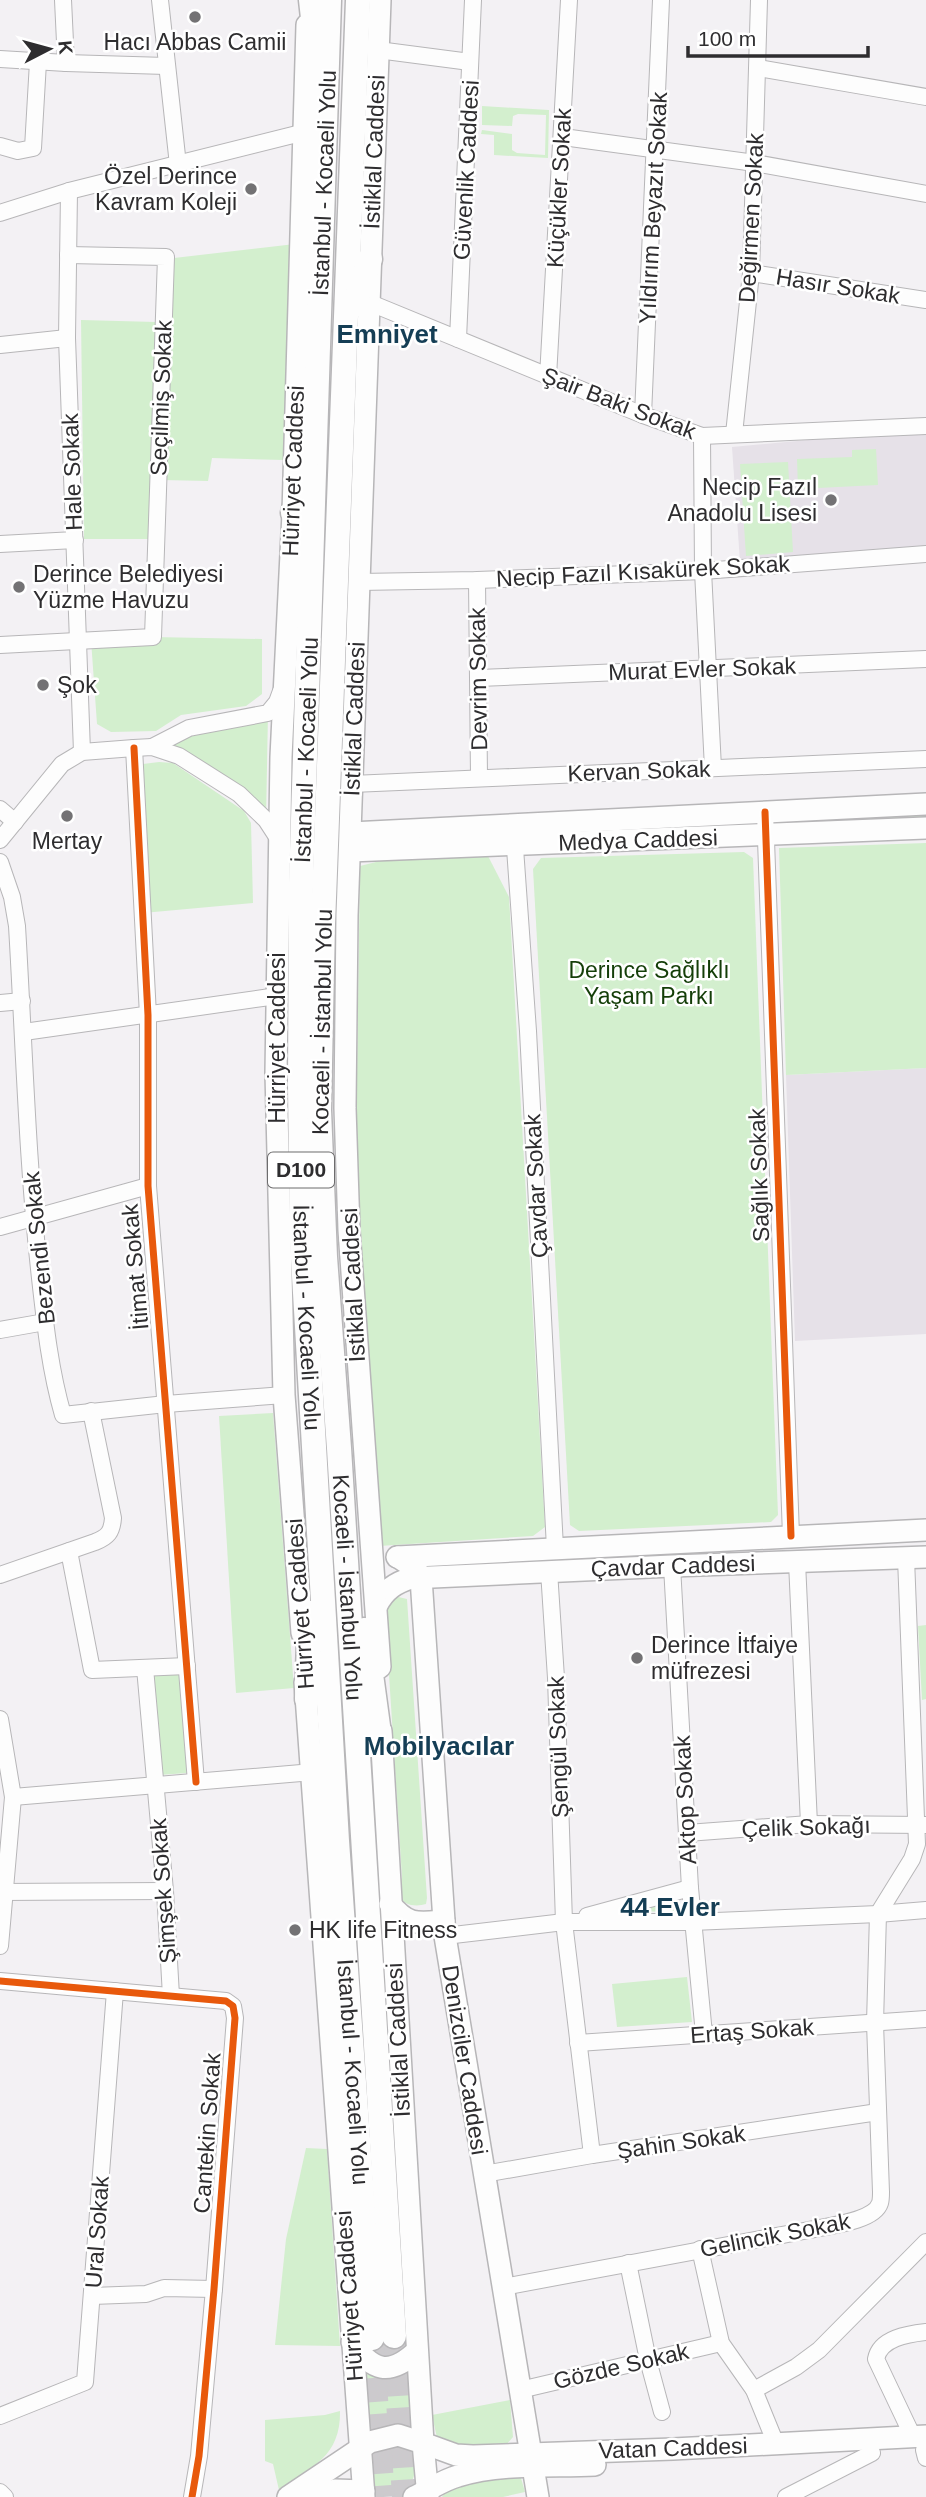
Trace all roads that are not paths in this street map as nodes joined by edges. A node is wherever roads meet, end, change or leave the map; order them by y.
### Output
1 (62, 0) edge
2 (160, 0) edge
3 (309, 0) edge
4 (330, 0) edge
5 (358, 0) edge
6 (380, 0) edge
7 (473, 0) edge
8 (569, 0) edge
9 (661, 0) edge
10 (759, 0) edge
11 (378, 50) junction
12 (0, 58) edge
13 (38, 62) junction
14 (470, 62) junction
15 (66, 63) junction
16 (166, 66) junction
17 (758, 68) junction
18 (926, 97) edge
19 (315, 131) junction
20 (563, 137) junction
21 (0, 146) edge
22 (656, 148) junction
23 (755, 163) junction
24 (178, 165) junction
25 (69, 191) junction
26 (926, 194) edge
27 (0, 213) edge
28 (68, 256) junction
29 (370, 258) junction
30 (751, 273) junction
31 (926, 300) edge
32 (368, 302) junction
33 (345, 332) junction
34 (68, 338) junction
35 (458, 339) junction
36 (0, 345) edge
37 (548, 377) junction
38 (643, 415) junction
39 (926, 426) edge
40 (317, 429) junction
41 (734, 435) junction
42 (702, 436) junction
43 (293, 513) junction
44 (75, 540) junction
45 (0, 544) edge
46 (926, 554) edge
47 (703, 571) junction
48 (477, 580) junction
49 (359, 582) junction
50 (78, 640) junction
51 (0, 645) edge
52 (926, 659) edge
53 (708, 669) junction
54 (479, 678) junction
55 (283, 685) junction
56 (152, 747) junction
57 (134, 748) junction
58 (82, 752) junction
59 (926, 759) edge
60 (713, 768) junction
61 (479, 777) junction
62 (352, 784) junction
63 (926, 804) edge
64 (0, 808) edge
65 (765, 812) junction
66 (15, 822) junction
67 (926, 828) edge
68 (514, 835) junction
69 (766, 835) junction
70 (0, 839) edge
71 (279, 840) junction
72 (351, 842) junction
73 (0, 862) edge
74 (277, 996) junction
75 (22, 1001) junction
76 (0, 1003) edge
77 (148, 1015) junction
78 (24, 1032) junction
79 (148, 1185) junction
80 (33, 1218) junction
81 (0, 1227) edge
82 (45, 1322) junction
83 (0, 1330) edge
84 (284, 1395) junction
85 (166, 1404) junction
86 (91, 1411) junction
87 (339, 1448) junction
88 (317, 1500) junction
89 (926, 1530) edge
90 (791, 1536) junction
91 (555, 1548) junction
92 (69, 1551) junction
93 (371, 1554) junction
94 (456, 1554) junction
95 (398, 1557) junction
96 (916, 1558) edge
97 (797, 1562) junction
98 (672, 1566) junction
99 (549, 1571) junction
100 (0, 1574) edge
101 (416, 1578) junction
102 (377, 1605) junction
103 (187, 1666) junction
104 (145, 1668) junction
105 (307, 1699) junction
106 (0, 1719) edge
107 (381, 1748) junction
108 (313, 1772) junction
109 (196, 1782) junction
110 (154, 1785) junction
111 (13, 1797) junction
112 (808, 1824) junction
113 (922, 1826) edge
114 (687, 1833) junction
115 (690, 1888) junction
116 (164, 1891) junction
117 (3, 1892) edge
118 (390, 1904) junction
119 (926, 1910) edge
120 (878, 1914) junction
121 (565, 1922) junction
122 (692, 1922) junction
123 (416, 1924) junction
124 (444, 1928) junction
125 (392, 1945) junction
126 (0, 1947) edge
127 (0, 1981) edge
128 (115, 1991) junction
129 (171, 1996) junction
130 (926, 2019) edge
131 (875, 2023) junction
132 (704, 2034) junction
133 (578, 2043) junction
134 (878, 2112) junction
135 (592, 2155) junction
136 (484, 2174) junction
137 (926, 2242) edge
138 (700, 2249) junction
139 (628, 2263) junction
140 (503, 2287) junction
141 (214, 2289) junction
142 (92, 2296) junction
143 (926, 2332) edge
144 (372, 2338) junction
145 (721, 2343) junction
146 (418, 2351) junction
147 (648, 2360) junction
148 (520, 2390) junction
149 (754, 2390) junction
150 (662, 2412) dead end
151 (0, 2416) edge
152 (423, 2443) junction
153 (776, 2444) junction
154 (923, 2446) edge
155 (360, 2450) junction
156 (872, 2453) junction
157 (534, 2473) edge
158 (0, 2492) edge
159 (366, 2495) edge
160 (423, 2495) edge
161 (5, 2497) edge
162 (192, 2497) edge
163 (288, 2497) edge
164 (317, 2497) edge
165 (786, 2497) edge

1 - 15 street
2 - 16 street
3 - 19 highway
4 - 19 highway, İstanbul - Kocaeli Yolu / D100
5 - 33 highway, Kocaeli - İstanbul Yolu / D100
6 - 11 main road, İstiklal Caddesi
7 - 14 street, Güvenlik Caddesi
8 - 20 street, Küçükler Sokak
9 - 22 street, Yıldırım Beyazıt Sokak
10 - 17 street, Değirmen Sokak
11 - 14 street
11 - 29 main road, İstiklal Caddesi
12 - 13 street
13 - 15 street
13 - 21 street
14 - 35 street, Güvenlik Caddesi
15 - 16 street
16 - 24 street
17 - 18 street
17 - 23 street, Değirmen Sokak
19 - 24 street
19 - 40 highway, İstanbul - Kocaeli Yolu / D100
19 - 43 main road, Hürriyet Caddesi
20 - 22 street
20 - 37 street, Küçükler Sokak
22 - 23 street
22 - 38 street, Yıldırım Beyazıt Sokak
23 - 26 street
23 - 30 street, Değirmen Sokak
24 - 25 street
25 - 27 street
25 - 28 street, Hale Sokak
28 - 34 street, Hale Sokak
28 - 50 street, Seçilmiş Sokak
29 - 32 main road, İstiklal Caddesi
29 - 33 highway
30 - 31 street, Hasır Sokak
30 - 41 street, Değirmen Sokak
32 - 35 street, Şair Baki Sokak
32 - 49 main road, İstiklal Caddesi
33 - 87 highway, Kocaeli - İstanbul Yolu / D100
34 - 36 street
34 - 44 street, Hale Sokak
35 - 37 street, Şair Baki Sokak
37 - 38 street, Şair Baki Sokak
38 - 42 street, Şair Baki Sokak
39 - 41 street, Şair Baki Sokak
40 - 43 highway
40 - 88 highway, İstanbul - Kocaeli Yolu / D100
41 - 42 street, Şair Baki Sokak
42 - 47 street
43 - 55 main road, Hürriyet Caddesi
44 - 45 street
44 - 50 street, Hale Sokak
46 - 47 street, Necip Fazıl Kısakürek Sokak
47 - 48 street, Necip Fazıl Kısakürek Sokak
47 - 53 street
48 - 49 street, Necip Fazıl Kısakürek Sokak
48 - 54 street, Devrim Sokak
49 - 62 main road, İstiklal Caddesi
50 - 51 street
50 - 58 street, Hale Sokak
52 - 53 street, Murat Evler Sokak
53 - 54 street, Murat Evler Sokak
53 - 60 street
54 - 61 street, Devrim Sokak
55 - 56 street
55 - 71 main road, Hürriyet Caddesi
56 - 57 street
56 - 71 street
57 - 58 street
57 - 77 street, İtimat Sokak
58 - 66 street
59 - 60 street, Kervan Sokak
60 - 61 street, Kervan Sokak
61 - 62 street, Kervan Sokak
62 - 72 main road, İstiklal Caddesi
63 - 65 main road, Medya Caddesi
64 - 66 street
65 - 68 main road, Medya Caddesi
65 - 69 street, Sağlık Sokak
66 - 70 street
67 - 69 main road, Medya Caddesi
68 - 69 main road, Medya Caddesi
68 - 72 main road, Medya Caddesi
68 - 91 street, Çavdar Sokak
69 - 90 street, Sağlık Sokak
71 - 74 main road, Hürriyet Caddesi
72 - 93 main road, İstiklal Caddesi
73 - 75 street, Bezendi Sokak
74 - 77 street
74 - 84 main road, Hürriyet Caddesi
75 - 76 street
75 - 78 street, Bezendi Sokak
77 - 78 street
77 - 79 street, İtimat Sokak
78 - 80 street, Bezendi Sokak
79 - 80 street
79 - 85 street, İtimat Sokak
80 - 81 street
80 - 82 street, Bezendi Sokak
82 - 83 street
82 - 86 street, Bezendi Sokak
84 - 85 street, Bezendi Sokak
84 - 105 main road, Hürriyet Caddesi
85 - 86 street, Bezendi Sokak
85 - 103 street, İtimat Sokak
86 - 92 street
87 - 107 highway
87 - 144 highway, Kocaeli - İstanbul Yolu / D100
88 - 105 highway
88 - 144 highway, İstanbul - Kocaeli Yolu / D100
89 - 90 main road, Çavdar Caddesi
90 - 91 main road, Çavdar Caddesi
91 - 94 main road, Çavdar Caddesi
92 - 100 street
92 - 104 street
93 - 95 main road, Çavdar Caddesi
93 - 101 main road, Çavdar Caddesi
93 - 102 main road, İstiklal Caddesi
94 - 95 main road, Çavdar Caddesi
94 - 101 main road, Çavdar Caddesi
95 - 101 main road
96 - 97 main road, Çavdar Caddesi
96 - 113 street
97 - 98 main road, Çavdar Caddesi
97 - 112 street
98 - 99 main road, Çavdar Caddesi
98 - 114 street, Aktop Sokak
99 - 101 main road, Çavdar Caddesi
99 - 121 street, Şengül Sokak
101 - 102 main road, Çavdar Caddesi
101 - 124 main road, Denizciler Caddesi
102 - 107 main road, İstiklal Caddesi
103 - 104 street
103 - 109 street, İtimat Sokak
104 - 110 street, Şimşek Sokak
105 - 108 main road, Hürriyet Caddesi
106 - 111 street
107 - 118 main road, İstiklal Caddesi
108 - 109 street
108 - 144 main road, Hürriyet Caddesi
109 - 110 street
110 - 111 street
110 - 116 street, Şimşek Sokak
111 - 117 street
112 - 113 street, Çelik Sokağı
112 - 114 street, Çelik Sokağı
113 - 120 street
114 - 115 street, Aktop Sokak
115 - 121 street
115 - 122 street, Aktop Sokak
116 - 117 street
116 - 129 street, Şimşek Sokak
117 - 126 street
118 - 123 main road
118 - 125 main road, İstiklal Caddesi
119 - 120 street
120 - 122 street
120 - 131 street, Gelincik Sokak
121 - 122 street
121 - 124 street
121 - 133 street, Şengül Sokak
122 - 132 street, Aktop Sokak
123 - 124 main road
123 - 125 main road
124 - 136 main road, Denizciler Caddesi
125 - 146 main road, İstiklal Caddesi
127 - 128 street, Cantekin Sokak
128 - 129 street, Cantekin Sokak
128 - 142 street, Ural Sokak
129 - 141 street, Cantekin Sokak
130 - 131 street, Ertaş Sokak
131 - 132 street, Ertaş Sokak
131 - 134 street, Gelincik Sokak
132 - 133 street, Ertaş Sokak
133 - 135 street, Şengül Sokak
134 - 135 street, Şahin Sokak
134 - 138 street, Gelincik Sokak
135 - 136 street, Şahin Sokak
136 - 140 main road, Denizciler Caddesi
137 - 149 street
138 - 139 street, Gelincik Sokak
138 - 145 street, Gözde Sokak
139 - 140 street, Gelincik Sokak
139 - 147 street
140 - 148 main road, Denizciler Caddesi
141 - 142 street
141 - 162 street, Cantekin Sokak
142 - 151 street, Ural Sokak
143 - 154 street
144 - 146 main road
144 - 155 main road, Hürriyet Caddesi
145 - 147 street, Gözde Sokak
145 - 149 street, Gözde Sokak
146 - 152 main road, İstiklal Caddesi
147 - 148 street, Gözde Sokak
147 - 150 street
148 - 157 main road, Denizciler Caddesi
149 - 153 street, Gözde Sokak
152 - 155 main road, Vatan Caddesi
152 - 157 main road, Vatan Caddesi
152 - 160 main road, Vatan Caddesi
153 - 154 main road, Vatan Caddesi
153 - 157 main road, Vatan Caddesi
154 - 156 main road, Vatan Caddesi
155 - 159 main road
155 - 163 main road
156 - 157 main road, Vatan Caddesi
156 - 165 street
157 - 160 main road, Vatan Caddesi
158 - 161 street
159 - 164 main road

